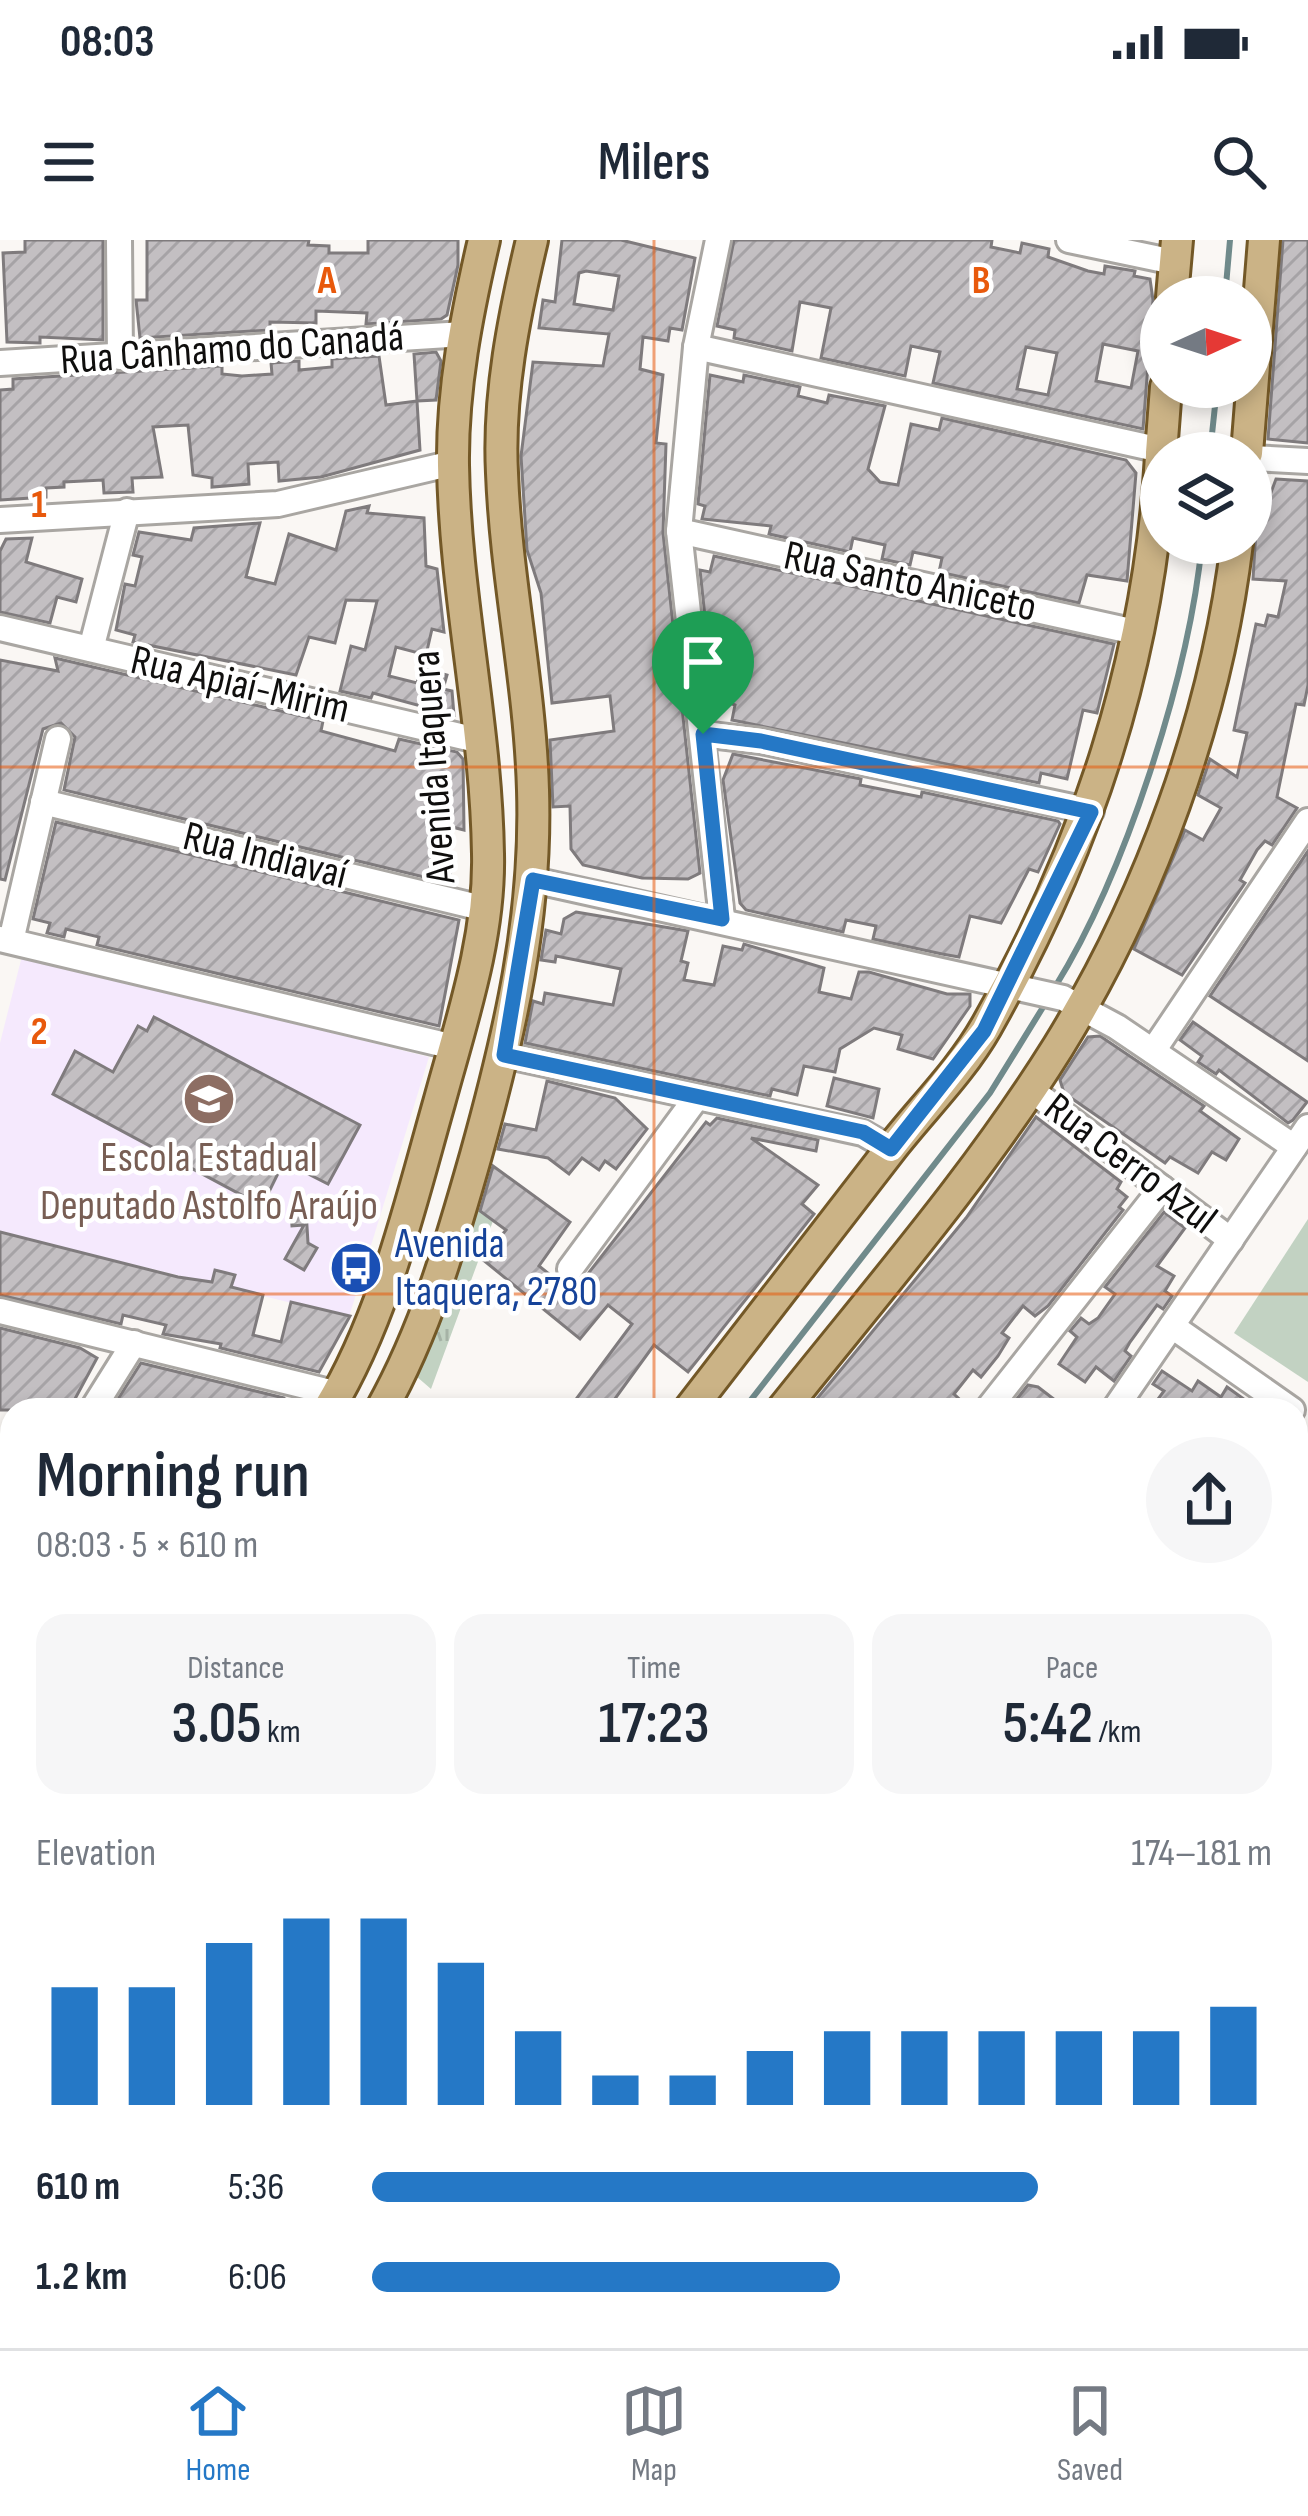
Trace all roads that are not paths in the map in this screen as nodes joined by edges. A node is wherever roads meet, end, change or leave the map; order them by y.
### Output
1 (119, 240) edge
2 (484, 240) edge
3 (532, 240) edge
4 (718, 240) edge
5 (1070, 240) edge
6 (1264, 240) edge
7 (1175, 251) edge
8 (464, 334) junction
9 (696, 347) junction
10 (120, 357) junction
11 (0, 363) edge
12 (1251, 432) edge
13 (1140, 448) edge
14 (1272, 457) edge
15 (1308, 461) edge
16 (453, 463) junction
17 (127, 512) junction
18 (0, 520) edge
19 (679, 531) junction
20 (1148, 564) edge
21 (1234, 564) edge
22 (0, 628) edge
23 (1140, 633) junction
24 (91, 650) junction
25 (703, 734) junction
26 (58, 739) dead end
27 (481, 741) junction
28 (44, 802) junction
29 (1091, 812) junction
30 (1308, 821) edge
31 (533, 880) junction
32 (486, 909) junction
33 (722, 919) junction
34 (6, 940) edge
35 (1016, 985) junction
36 (1072, 1002) junction
37 (454, 1047) junction
38 (1153, 1051) junction
39 (504, 1055) junction
40 (1030, 1089) junction
41 (697, 1097) junction
42 (1304, 1135) edge
43 (891, 1149) junction
44 (1162, 1188) junction
45 (1231, 1240) junction
46 (570, 1269) dead end
47 (0, 1311) edge
48 (1172, 1326) junction
49 (134, 1342) junction
50 (99, 1398) edge
51 (320, 1398) edge
52 (335, 1398) edge
53 (387, 1398) edge
54 (698, 1398) edge
55 (791, 1398) edge
56 (996, 1398) edge
57 (1122, 1398) edge
58 (1275, 1398) edge

1 - 10 street
2 - 8 main road, Avenida Itaquera
3 - 31 main road
4 - 9 street
5 - 7 street
6 - 12 main road
8 - 10 street, Rua Cânhamo do Canadá
8 - 16 main road, Avenida Itaquera
9 - 13 street
9 - 19 street
10 - 11 street, Rua Cânhamo do Canadá
14 - 15 street
16 - 17 street
16 - 27 main road, Avenida Itaquera
17 - 18 street
17 - 24 street
19 - 23 street, Rua Santo Aniceto
19 - 25 street
20 - 23 main road
21 - 36 main road
22 - 24 street, Rua Apiaí-Mirim
23 - 29 main road
24 - 27 street, Rua Apiaí-Mirim
25 - 29 street
25 - 33 street
26 - 28 street
27 - 32 main road, Avenida Itaquera
28 - 32 street, Rua Indiavaí
28 - 34 street
29 - 35 main road
30 - 38 street
31 - 33 street
31 - 39 main road
32 - 37 main road, Avenida Itaquera
33 - 35 street
34 - 37 street
35 - 36 street
35 - 43 main road
36 - 38 street
36 - 40 main road
37 - 52 main road, Avenida Itaquera
38 - 42 street
39 - 41 street
39 - 53 main road
40 - 44 street, Rua Cerro Azul
40 - 55 main road
41 - 43 street
41 - 46 street
42 - 45 street
43 - 54 main road
44 - 45 street, Rua Cerro Azul
44 - 56 street
45 - 48 street
47 - 49 street
48 - 57 street
48 - 58 street
49 - 50 street
49 - 51 street

